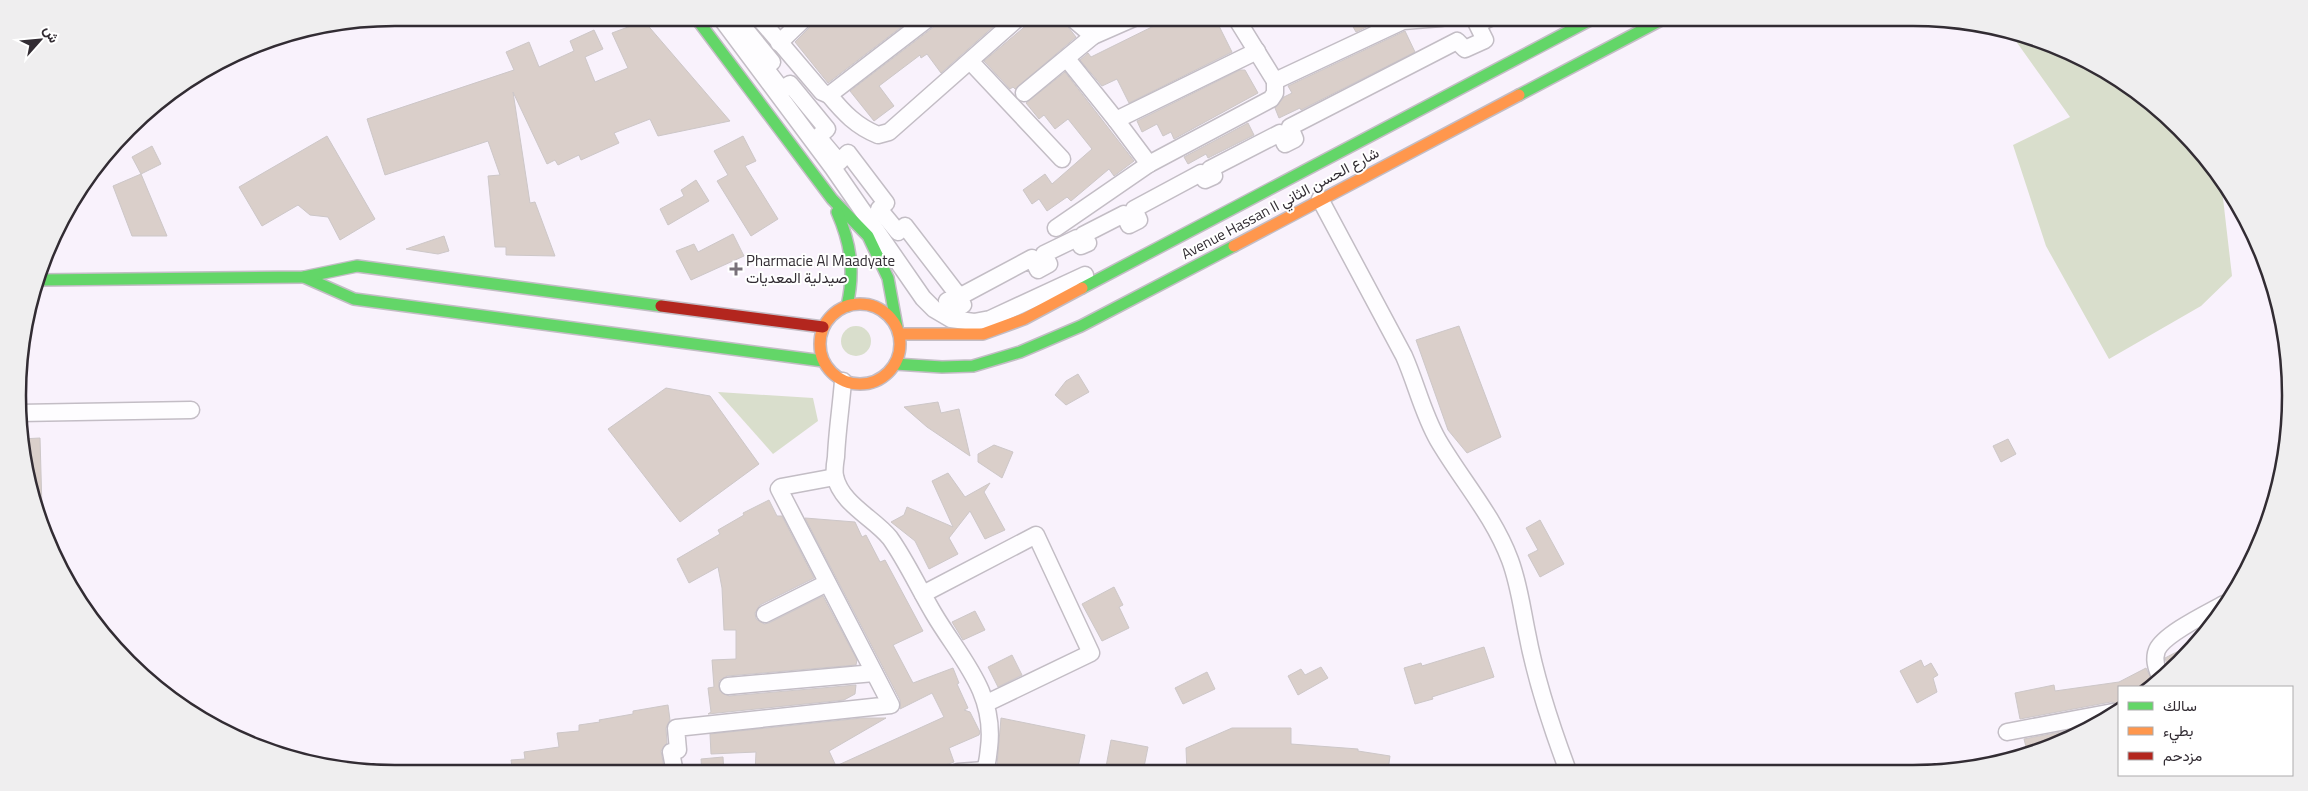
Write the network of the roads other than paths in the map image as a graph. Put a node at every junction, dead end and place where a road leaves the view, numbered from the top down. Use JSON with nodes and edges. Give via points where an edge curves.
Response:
{"nodes":[{"id":1,"x":702,"y":26,"type":"edge"},
{"id":2,"x":727,"y":26,"type":"edge"},
{"id":3,"x":742,"y":26,"type":"edge"},
{"id":4,"x":765,"y":26,"type":"edge"},
{"id":5,"x":797,"y":26,"type":"edge"},
{"id":6,"x":920,"y":26,"type":"edge"},
{"id":7,"x":1009,"y":26,"type":"edge"},
{"id":8,"x":1081,"y":26,"type":"edge"},
{"id":9,"x":1116,"y":26,"type":"edge"},
{"id":10,"x":1241,"y":26,"type":"edge"},
{"id":11,"x":1387,"y":26,"type":"edge"},
{"id":12,"x":1478,"y":26,"type":"edge"},
{"id":13,"x":1566,"y":26,"type":"edge"},
{"id":14,"x":1579,"y":26,"type":"edge"},
{"id":15,"x":1650,"y":26,"type":"edge"},
{"id":16,"x":1093,"y":36,"type":"junction"},
{"id":17,"x":779,"y":43,"type":"junction"},
{"id":18,"x":1257,"y":51,"type":"junction"},
{"id":19,"x":1067,"y":59,"type":"junction"},
{"id":20,"x":970,"y":61,"type":"junction"},
{"id":21,"x":1275,"y":81,"type":"junction"},
{"id":22,"x":1024,"y":94,"type":"dead end"},
{"id":23,"x":829,"y":95,"type":"junction"},
{"id":24,"x":1116,"y":120,"type":"junction"},
{"id":25,"x":1062,"y":159,"type":"dead end"},
{"id":26,"x":1149,"y":164,"type":"junction"},
{"id":27,"x":832,"y":199,"type":"junction"},
{"id":28,"x":1320,"y":199,"type":"junction"},
{"id":29,"x":1056,"y":228,"type":"dead end"},
{"id":30,"x":304,"y":277,"type":"junction"},
{"id":31,"x":45,"y":280,"type":"edge"},
{"id":32,"x":846,"y":306,"type":"junction"},
{"id":33,"x":823,"y":327,"type":"junction"},
{"id":34,"x":898,"y":330,"type":"junction"},
{"id":35,"x":823,"y":361,"type":"junction"},
{"id":36,"x":896,"y":364,"type":"junction"},
{"id":37,"x":843,"y":381,"type":"junction"},
{"id":38,"x":191,"y":410,"type":"dead end"},
{"id":39,"x":27,"y":413,"type":"edge"},
{"id":40,"x":835,"y":477,"type":"junction"},
{"id":41,"x":827,"y":583,"type":"junction"},
{"id":42,"x":923,"y":594,"type":"junction"},
{"id":43,"x":765,"y":614,"type":"dead end"},
{"id":44,"x":2209,"y":614,"type":"edge"},
{"id":45,"x":2158,"y":671,"type":"edge"},
{"id":46,"x":874,"y":673,"type":"junction"},
{"id":47,"x":728,"y":686,"type":"dead end"},
{"id":48,"x":987,"y":703,"type":"junction"},
{"id":49,"x":2097,"y":715,"type":"edge"},
{"id":50,"x":2007,"y":732,"type":"dead end"},
{"id":51,"x":673,"y":765,"type":"edge"},
{"id":52,"x":987,"y":765,"type":"edge"},
{"id":53,"x":1566,"y":765,"type":"edge"}],
"edges":[{"from":1,"to":27,"type":"main road"},
{"from":2,"to":13,"type":"street","via":[[833,168],[923,298],[943,316],[974,322],[990,319],[1086,274]]},
{"from":3,"to":12,"type":"street","via":[[772,62],[764,68],[782,90],[790,84],[827,129],[818,137],[839,162],[848,154],[886,203],[879,208],[898,232],[905,226],[958,295],[947,301],[952,310],[963,305],[959,297],[1032,258],[1038,270],[1049,264],[1044,254],[1077,238],[1081,246],[1088,243],[1084,235],[1124,214],[1129,225],[1139,220],[1134,209],[1201,173],[1205,180],[1214,176],[1210,169],[1280,133],[1286,144],[1295,139],[1290,127],[1457,41],[1465,49],[1485,40]]},
{"from":4,"to":17,"type":"street"},
{"from":5,"to":17,"type":"street"},
{"from":6,"to":23,"type":"street"},
{"from":7,"to":20,"type":"street"},
{"from":8,"to":16,"type":"street"},
{"from":9,"to":16,"type":"street"},
{"from":10,"to":18,"type":"street"},
{"from":11,"to":21,"type":"street"},
{"from":14,"to":34,"type":"main road","name":"Avenue Hassan II شارع الحسن الثاني","via":[[1024,319],[983,334]]},
{"from":15,"to":28,"type":"main road","name":"Avenue Hassan II شارع الحسن الثاني"},
{"from":16,"to":19,"type":"street"},
{"from":17,"to":23,"type":"street","via":[[822,92]]},
{"from":18,"to":21,"type":"street"},
{"from":18,"to":24,"type":"street"},
{"from":19,"to":22,"type":"street"},
{"from":19,"to":24,"type":"street"},
{"from":20,"to":23,"type":"street","via":[[889,132],[878,135],[848,118]]},
{"from":20,"to":25,"type":"street"},
{"from":21,"to":26,"type":"street","via":[[1272,99]]},
{"from":24,"to":26,"type":"street"},
{"from":26,"to":29,"type":"street"},
{"from":27,"to":32,"type":"main road","via":[[850,241],[852,277]]},
{"from":27,"to":34,"type":"main road","via":[[868,236],[888,278]]},
{"from":28,"to":36,"type":"main road","name":"Avenue Hassan II شارع الحسن الثاني","via":[[1081,326],[1031,349],[959,367]]},
{"from":28,"to":53,"type":"street","via":[[1404,356],[1428,421],[1489,514],[1501,539],[1517,583],[1548,719]]},
{"from":30,"to":31,"type":"main road"},
{"from":30,"to":33,"type":"main road","via":[[357,266]]},
{"from":30,"to":35,"type":"main road","via":[[354,298]]},
{"from":32,"to":33,"type":"main road","via":[[829,318]]},
{"from":32,"to":34,"type":"main road","via":[[870,305],[890,317]]},
{"from":33,"to":35,"type":"main road","via":[[820,344]]},
{"from":34,"to":36,"type":"main road","via":[[900,349]]},
{"from":35,"to":37,"type":"main road"},
{"from":36,"to":37,"type":"main road","via":[[882,379],[873,383],[858,385]]},
{"from":37,"to":40,"type":"street"},
{"from":38,"to":39,"type":"street"},
{"from":40,"to":41,"type":"street","via":[[780,487],[779,490]]},
{"from":40,"to":42,"type":"street","via":[[852,504],[889,538]]},
{"from":41,"to":43,"type":"street"},
{"from":41,"to":46,"type":"street"},
{"from":42,"to":48,"type":"street","via":[[960,650]]},
{"from":42,"to":48,"type":"street","via":[[1036,535],[1091,653]]},
{"from":44,"to":45,"type":"street","via":[[2163,641],[2155,663]]},
{"from":46,"to":47,"type":"street"},
{"from":46,"to":51,"type":"street","via":[[891,705],[676,728],[678,750],[671,752]]},
{"from":48,"to":52,"type":"street","via":[[991,724]]},
{"from":49,"to":50,"type":"street"}]}
